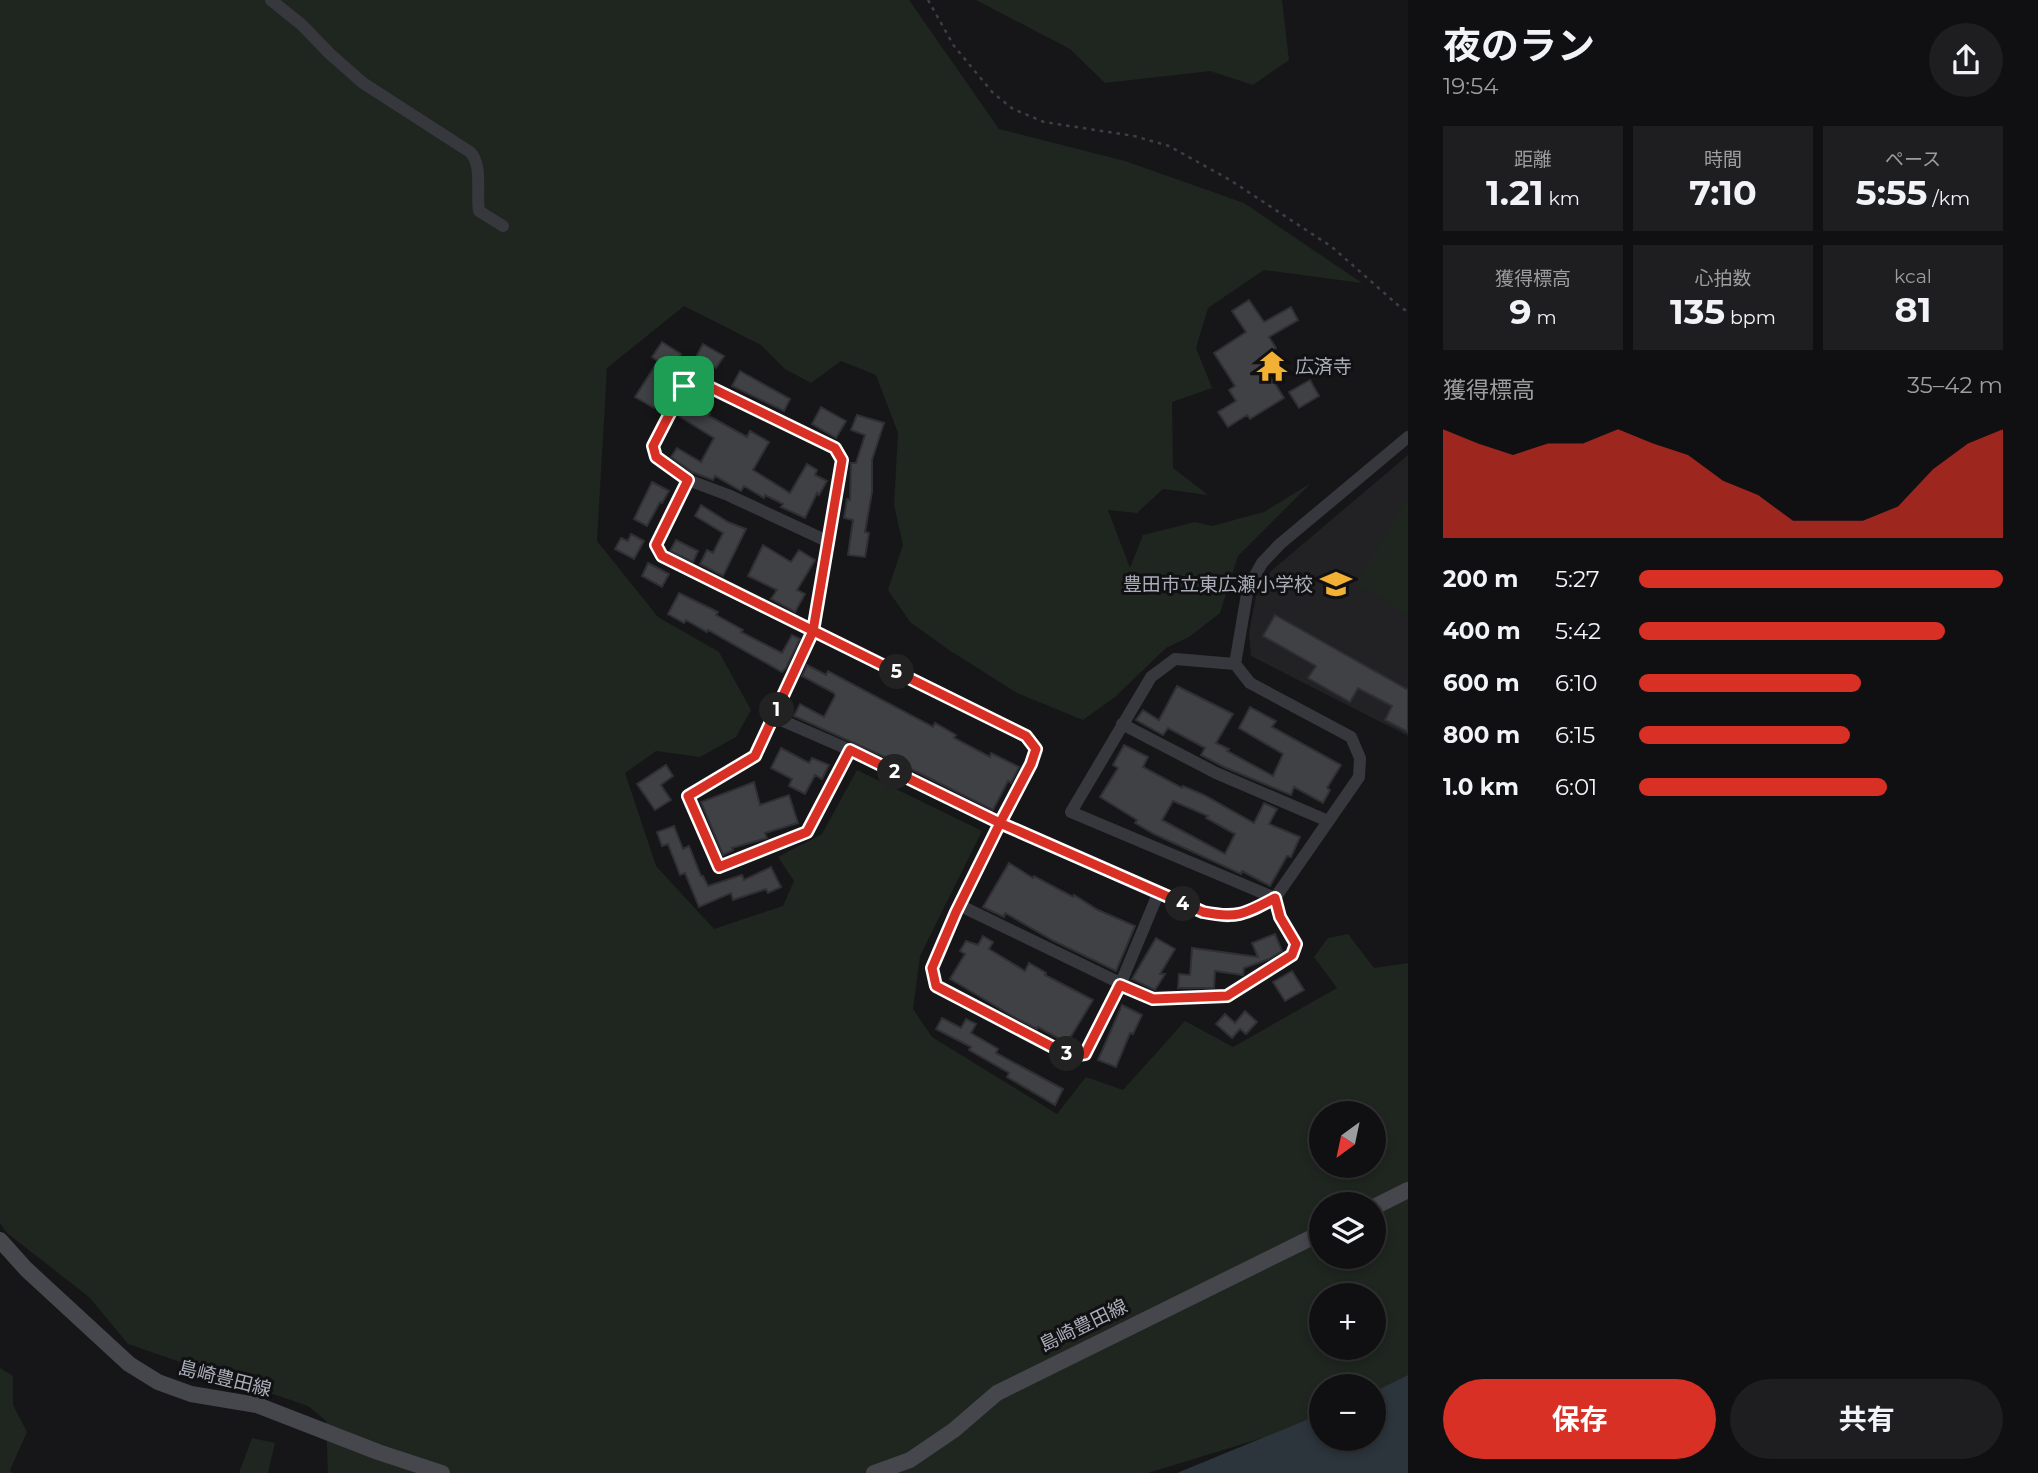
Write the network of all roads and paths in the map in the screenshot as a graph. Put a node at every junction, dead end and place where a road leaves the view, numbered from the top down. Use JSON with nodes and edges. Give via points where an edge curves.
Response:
{"nodes":[{"id":1,"x":271,"y":0,"type":"edge"},
{"id":2,"x":928,"y":0,"type":"edge"},
{"id":3,"x":503,"y":226,"type":"dead end"},
{"id":4,"x":1408,"y":312,"type":"edge"},
{"id":5,"x":1408,"y":437,"type":"edge"},
{"id":6,"x":688,"y":480,"type":"junction"},
{"id":7,"x":827,"y":541,"type":"junction"},
{"id":8,"x":813,"y":631,"type":"junction"},
{"id":9,"x":1235,"y":664,"type":"junction"},
{"id":10,"x":774,"y":717,"type":"junction"},
{"id":11,"x":1122,"y":724,"type":"junction"},
{"id":12,"x":850,"y":750,"type":"junction"},
{"id":13,"x":1328,"y":821,"type":"junction"},
{"id":14,"x":1000,"y":823,"type":"junction"},
{"id":15,"x":1158,"y":894,"type":"junction"},
{"id":16,"x":1275,"y":898,"type":"junction"},
{"id":17,"x":961,"y":906,"type":"junction"},
{"id":18,"x":1120,"y":985,"type":"junction"},
{"id":19,"x":1408,"y":1190,"type":"edge"},
{"id":20,"x":1386,"y":1201,"type":"edge"},
{"id":21,"x":1309,"y":1239,"type":"edge"},
{"id":22,"x":0,"y":1240,"type":"edge"},
{"id":23,"x":442,"y":1473,"type":"edge"},
{"id":24,"x":874,"y":1473,"type":"edge"}],
"edges":[{"from":1,"to":3,"type":"street","via":[[363,83],[470,152],[477,166],[480,211]]},
{"from":2,"to":4,"type":"path","via":[[954,46],[993,93],[1013,109],[1044,122],[1169,146],[1332,247]]},
{"from":5,"to":9,"type":"street","via":[[1262,563],[1248,588]]},
{"from":6,"to":7,"type":"street"},
{"from":6,"to":7,"type":"street","via":[[656,457],[653,446],[684,386],[695,380],[835,448],[842,460]]},
{"from":6,"to":8,"type":"street","via":[[656,545],[662,556]]},
{"from":7,"to":8,"type":"street"},
{"from":8,"to":10,"type":"street"},
{"from":8,"to":14,"type":"street","via":[[1026,736],[1036,749]]},
{"from":9,"to":11,"type":"street","via":[[1175,659],[1151,677]]},
{"from":9,"to":13,"type":"street","via":[[1250,683],[1351,737],[1360,758],[1359,777]]},
{"from":10,"to":12,"type":"street"},
{"from":10,"to":12,"type":"street","via":[[755,756],[688,796],[719,867],[807,832]]},
{"from":11,"to":13,"type":"street","via":[[1216,773]]},
{"from":11,"to":16,"type":"street","via":[[1071,812]]},
{"from":12,"to":14,"type":"street"},
{"from":13,"to":16,"type":"street"},
{"from":14,"to":15,"type":"street"},
{"from":14,"to":17,"type":"street"},
{"from":15,"to":16,"type":"street","via":[[1227,917]]},
{"from":15,"to":18,"type":"street"},
{"from":16,"to":18,"type":"street","via":[[1296,944],[1292,955],[1227,996],[1153,999]]},
{"from":17,"to":18,"type":"street"},
{"from":17,"to":18,"type":"street","via":[[932,968],[936,986],[1070,1056],[1085,1054]]},
{"from":19,"to":20,"type":"main road"},
{"from":21,"to":24,"type":"main road","name":"島崎豊田線","via":[[1007,1387],[910,1460]]},
{"from":22,"to":23,"type":"main road","name":"島崎豊田線","via":[[129,1364],[158,1382],[191,1394],[257,1405]]}]}
